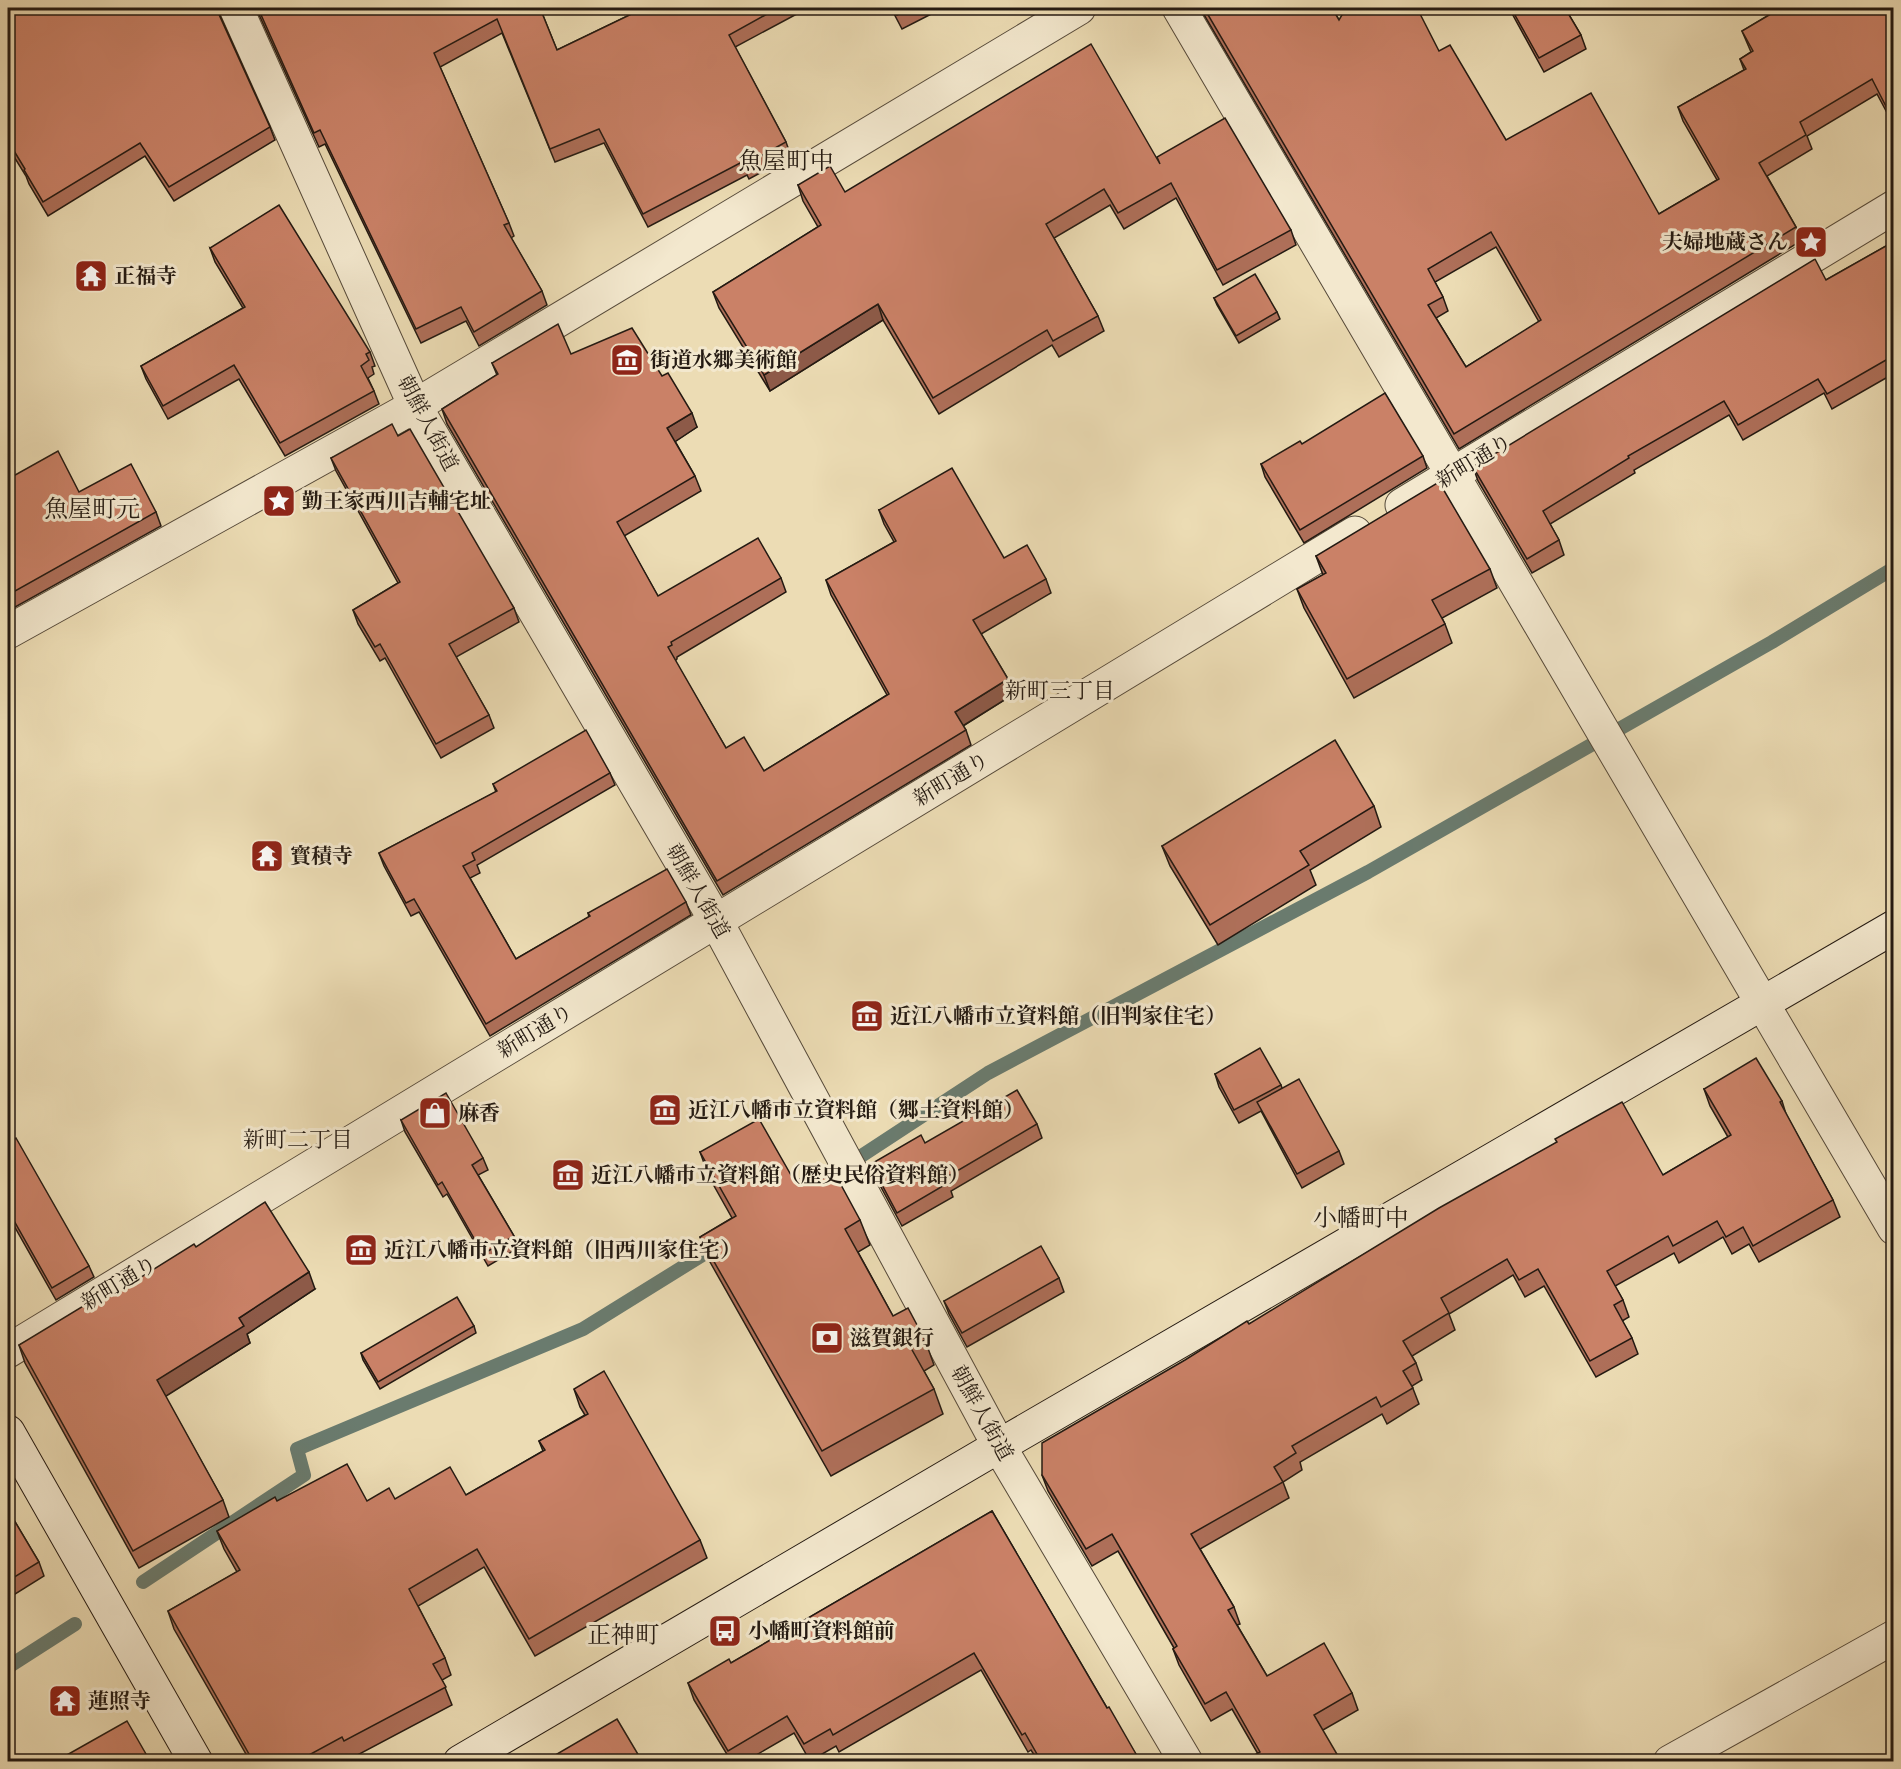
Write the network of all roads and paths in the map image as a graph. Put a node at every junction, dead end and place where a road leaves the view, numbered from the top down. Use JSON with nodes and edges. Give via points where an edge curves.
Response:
{"nodes":[{"id":1,"x":236,"y":8,"type":"edge"},
{"id":2,"x":1078,"y":8,"type":"edge"},
{"id":3,"x":1179,"y":8,"type":"edge"},
{"id":4,"x":1893,"y":207,"type":"edge"},
{"id":5,"x":415,"y":406,"type":"junction"},
{"id":6,"x":1453,"y":474,"type":"junction"},
{"id":7,"x":8,"y":632,"type":"edge"},
{"id":8,"x":716,"y":921,"type":"junction"},
{"id":9,"x":1893,"y":927,"type":"edge"},
{"id":10,"x":1762,"y":1003,"type":"junction"},
{"id":11,"x":1893,"y":1228,"type":"edge"},
{"id":12,"x":8,"y":1351,"type":"edge"},
{"id":13,"x":8,"y":1432,"type":"edge"},
{"id":14,"x":999,"y":1446,"type":"junction"},
{"id":15,"x":1893,"y":1636,"type":"edge"},
{"id":16,"x":196,"y":1761,"type":"edge"},
{"id":17,"x":460,"y":1761,"type":"edge"},
{"id":18,"x":1186,"y":1761,"type":"edge"},
{"id":19,"x":1670,"y":1761,"type":"edge"}],
"edges":[{"from":1,"to":5,"type":"street","name":"朝鮮人街道"},
{"from":2,"to":5,"type":"street"},
{"from":3,"to":6,"type":"street"},
{"from":4,"to":6,"type":"street","name":"新町通り"},
{"from":5,"to":7,"type":"street"},
{"from":5,"to":8,"type":"street","name":"朝鮮人街道"},
{"from":6,"to":8,"type":"street","name":"新町通り"},
{"from":6,"to":10,"type":"street"},
{"from":8,"to":12,"type":"street","name":"新町通り"},
{"from":8,"to":14,"type":"street","name":"朝鮮人街道"},
{"from":9,"to":10,"type":"street"},
{"from":10,"to":11,"type":"street"},
{"from":10,"to":14,"type":"street"},
{"from":13,"to":16,"type":"street"},
{"from":14,"to":17,"type":"street"},
{"from":14,"to":18,"type":"street","name":"朝鮮人街道"},
{"from":15,"to":19,"type":"street"}]}
